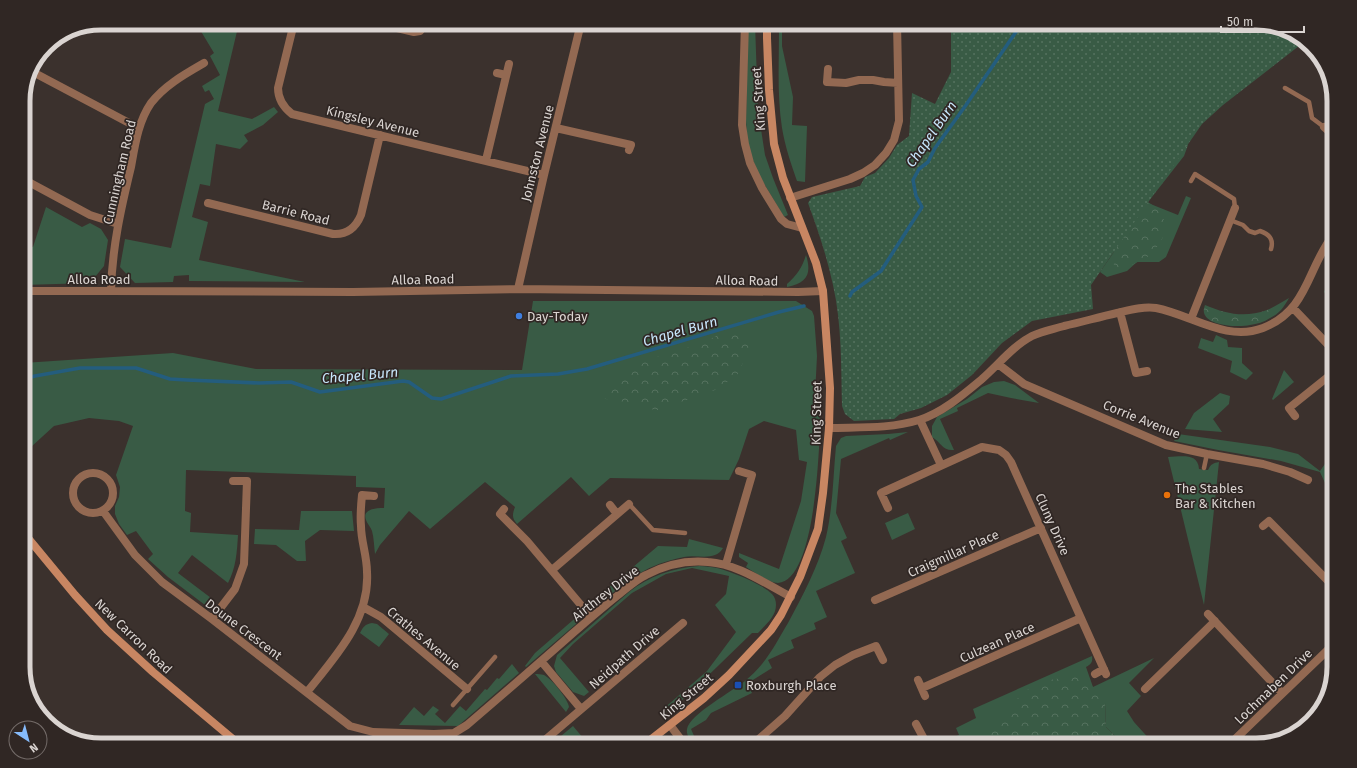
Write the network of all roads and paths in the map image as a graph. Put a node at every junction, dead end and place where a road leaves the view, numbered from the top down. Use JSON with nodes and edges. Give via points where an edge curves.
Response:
{"nodes":[{"id":1,"x":292,"y":30,"type":"edge"},
{"id":2,"x":406,"y":30,"type":"edge"},
{"id":3,"x":421,"y":30,"type":"edge"},
{"id":4,"x":579,"y":30,"type":"edge"},
{"id":5,"x":745,"y":30,"type":"edge"},
{"id":6,"x":768,"y":30,"type":"edge"},
{"id":7,"x":897,"y":30,"type":"edge"},
{"id":8,"x":204,"y":63,"type":"dead end"},
{"id":9,"x":508,"y":64,"type":"dead end"},
{"id":10,"x":828,"y":68,"type":"dead end"},
{"id":11,"x":35,"y":73,"type":"edge"},
{"id":12,"x":497,"y":73,"type":"dead end"},
{"id":13,"x":506,"y":75,"type":"junction"},
{"id":14,"x":898,"y":83,"type":"junction"},
{"id":15,"x":1285,"y":88,"type":"dead end"},
{"id":16,"x":140,"y":126,"type":"junction"},
{"id":17,"x":1324,"y":127,"type":"joint"},
{"id":18,"x":556,"y":128,"type":"junction"},
{"id":19,"x":1327,"y":130,"type":"edge"},
{"id":20,"x":380,"y":135,"type":"junction"},
{"id":21,"x":630,"y":150,"type":"dead end"},
{"id":22,"x":486,"y":160,"type":"junction"},
{"id":23,"x":544,"y":174,"type":"junction"},
{"id":24,"x":1191,"y":181,"type":"dead end"},
{"id":25,"x":30,"y":183,"type":"edge"},
{"id":26,"x":790,"y":198,"type":"junction"},
{"id":27,"x":208,"y":203,"type":"dead end"},
{"id":28,"x":1235,"y":208,"type":"joint"},
{"id":29,"x":1230,"y":220,"type":"junction"},
{"id":30,"x":118,"y":224,"type":"junction"},
{"id":31,"x":802,"y":228,"type":"junction"},
{"id":32,"x":1327,"y":243,"type":"edge"},
{"id":33,"x":1271,"y":249,"type":"dead end"},
{"id":34,"x":518,"y":289,"type":"junction"},
{"id":35,"x":111,"y":290,"type":"junction"},
{"id":36,"x":30,"y":291,"type":"edge"},
{"id":37,"x":822,"y":291,"type":"junction"},
{"id":38,"x":1293,"y":308,"type":"junction"},
{"id":39,"x":1120,"y":312,"type":"junction"},
{"id":40,"x":1191,"y":319,"type":"junction"},
{"id":41,"x":1327,"y":344,"type":"edge"},
{"id":42,"x":998,"y":364,"type":"junction"},
{"id":43,"x":1147,"y":371,"type":"dead end"},
{"id":44,"x":1327,"y":378,"type":"edge"},
{"id":45,"x":1295,"y":416,"type":"dead end"},
{"id":46,"x":920,"y":420,"type":"junction"},
{"id":47,"x":829,"y":428,"type":"junction"},
{"id":48,"x":1206,"y":454,"type":"junction"},
{"id":49,"x":941,"y":465,"type":"junction"},
{"id":50,"x":1204,"y":468,"type":"dead end"},
{"id":51,"x":739,"y":471,"type":"dead end"},
{"id":52,"x":1308,"y":480,"type":"dead end"},
{"id":53,"x":233,"y":481,"type":"dead end"},
{"id":54,"x":374,"y":496,"type":"dead end"},
{"id":55,"x":629,"y":504,"type":"joint"},
{"id":56,"x":610,"y":505,"type":"dead end"},
{"id":57,"x":888,"y":508,"type":"dead end"},
{"id":58,"x":504,"y":509,"type":"dead end"},
{"id":59,"x":103,"y":510,"type":"junction"},
{"id":60,"x":617,"y":514,"type":"junction"},
{"id":61,"x":1263,"y":526,"type":"dead end"},
{"id":62,"x":1041,"y":528,"type":"junction"},
{"id":63,"x":684,"y":533,"type":"dead end"},
{"id":64,"x":30,"y":540,"type":"edge"},
{"id":65,"x":726,"y":564,"type":"junction"},
{"id":66,"x":552,"y":570,"type":"junction"},
{"id":67,"x":1327,"y":580,"type":"edge"},
{"id":68,"x":791,"y":597,"type":"junction"},
{"id":69,"x":875,"y":600,"type":"dead end"},
{"id":70,"x":363,"y":608,"type":"junction"},
{"id":71,"x":1208,"y":614,"type":"dead end"},
{"id":72,"x":591,"y":617,"type":"junction"},
{"id":73,"x":1081,"y":618,"type":"junction"},
{"id":74,"x":212,"y":619,"type":"junction"},
{"id":75,"x":1215,"y":622,"type":"junction"},
{"id":76,"x":683,"y":623,"type":"dead end"},
{"id":77,"x":1327,"y":651,"type":"edge"},
{"id":78,"x":495,"y":657,"type":"dead end"},
{"id":79,"x":883,"y":660,"type":"dead end"},
{"id":80,"x":541,"y":661,"type":"junction"},
{"id":81,"x":1094,"y":674,"type":"dead end"},
{"id":82,"x":918,"y":680,"type":"dead end"},
{"id":83,"x":922,"y":688,"type":"junction"},
{"id":84,"x":467,"y":689,"type":"junction"},
{"id":85,"x":1145,"y":689,"type":"dead end"},
{"id":86,"x":307,"y":692,"type":"junction"},
{"id":87,"x":1282,"y":693,"type":"junction"},
{"id":88,"x":925,"y":696,"type":"dead end"},
{"id":89,"x":453,"y":705,"type":"dead end"},
{"id":90,"x":581,"y":709,"type":"junction"},
{"id":91,"x":916,"y":724,"type":"dead end"},
{"id":92,"x":670,"y":725,"type":"junction"},
{"id":93,"x":460,"y":730,"type":"joint"},
{"id":94,"x":393,"y":733,"type":"junction"},
{"id":95,"x":434,"y":734,"type":"junction"},
{"id":96,"x":232,"y":738,"type":"edge"},
{"id":97,"x":394,"y":738,"type":"edge"},
{"id":98,"x":434,"y":738,"type":"edge"},
{"id":99,"x":547,"y":738,"type":"edge"},
{"id":100,"x":653,"y":738,"type":"edge"},
{"id":101,"x":680,"y":738,"type":"edge"},
{"id":102,"x":763,"y":738,"type":"edge"},
{"id":103,"x":922,"y":738,"type":"edge"},
{"id":104,"x":1236,"y":738,"type":"edge"}],
"edges":[{"from":1,"to":20,"type":"street","name":"Kingsley Avenue","via":[[278,88],[282,104],[292,114]]},
{"from":2,"to":3,"type":"street"},
{"from":4,"to":18,"type":"street","name":"Johnston Avenue"},
{"from":5,"to":31,"type":"street","via":[[742,125],[750,163],[781,218],[787,224]]},
{"from":6,"to":26,"type":"main road","name":"King Street","via":[[771,125],[778,162]]},
{"from":7,"to":14,"type":"street"},
{"from":8,"to":16,"type":"street","name":"Cunningham Road","via":[[163,90],[151,104]]},
{"from":9,"to":13,"type":"street"},
{"from":10,"to":14,"type":"street","via":[[827,82],[873,80]]},
{"from":11,"to":16,"type":"street","via":[[131,124]]},
{"from":12,"to":13,"type":"street"},
{"from":13,"to":22,"type":"street"},
{"from":14,"to":26,"type":"street","via":[[899,121],[894,140],[875,165],[856,176]]},
{"from":15,"to":17,"type":"lane","via":[[1309,102],[1312,118]]},
{"from":16,"to":30,"type":"street","name":"Cunningham Road"},
{"from":17,"to":19,"type":"street"},
{"from":18,"to":21,"type":"street","via":[[631,145]]},
{"from":18,"to":23,"type":"street","name":"Johnston Avenue"},
{"from":20,"to":22,"type":"street","name":"Kingsley Avenue"},
{"from":20,"to":27,"type":"street","name":"Barrie Road","via":[[361,215],[353,228],[347,232],[333,234]]},
{"from":22,"to":23,"type":"street","name":"Kingsley Avenue"},
{"from":23,"to":34,"type":"street","name":"Johnston Avenue"},
{"from":24,"to":28,"type":"lane","via":[[1195,174],[1228,194],[1234,199]]},
{"from":25,"to":30,"type":"street","via":[[90,215]]},
{"from":26,"to":31,"type":"main road","name":"King Street"},
{"from":28,"to":29,"type":"street"},
{"from":29,"to":33,"type":"lane","via":[[1243,225],[1249,231],[1266,233],[1273,243]]},
{"from":29,"to":40,"type":"street"},
{"from":30,"to":35,"type":"street","name":"Cunningham Road"},
{"from":31,"to":37,"type":"main road","name":"King Street","via":[[816,263]]},
{"from":32,"to":38,"type":"street"},
{"from":34,"to":35,"type":"street","name":"Alloa Road","via":[[354,292]]},
{"from":34,"to":37,"type":"street","name":"Alloa Road"},
{"from":35,"to":36,"type":"street","name":"Alloa Road"},
{"from":37,"to":47,"type":"main road","name":"King Street","via":[[830,388]]},
{"from":38,"to":40,"type":"street","via":[[1264,328],[1252,331],[1222,330]]},
{"from":38,"to":41,"type":"street"},
{"from":39,"to":40,"type":"street","via":[[1155,308]]},
{"from":39,"to":42,"type":"street","via":[[1034,335],[1019,344]]},
{"from":39,"to":43,"type":"street","via":[[1136,374]]},
{"from":42,"to":46,"type":"street","via":[[960,397]]},
{"from":42,"to":48,"type":"street","name":"Corrie Avenue","via":[[1024,384],[1041,392],[1166,444]]},
{"from":44,"to":45,"type":"street","via":[[1290,408]]},
{"from":46,"to":47,"type":"street","via":[[882,427]]},
{"from":46,"to":49,"type":"street"},
{"from":47,"to":68,"type":"main road","name":"King Street","via":[[818,528]]},
{"from":48,"to":50,"type":"lane"},
{"from":48,"to":52,"type":"street","name":"Corrie Avenue","via":[[1263,464]]},
{"from":49,"to":57,"type":"street","name":"Cluny Drive","via":[[881,493]]},
{"from":49,"to":62,"type":"street","name":"Cluny Drive","via":[[982,448],[999,450],[1011,462]]},
{"from":51,"to":65,"type":"street","via":[[752,475]]},
{"from":53,"to":74,"type":"street","via":[[247,480],[244,564],[235,589]]},
{"from":54,"to":70,"type":"street","via":[[362,495],[361,526],[367,572]]},
{"from":55,"to":60,"type":"street"},
{"from":55,"to":63,"type":"lane","via":[[653,530]]},
{"from":56,"to":60,"type":"street"},
{"from":58,"to":66,"type":"street","via":[[500,514]]},
{"from":59,"to":59,"type":"street","via":[[96,513],[88,512],[80,509],[75,502],[74,486],[86,475],[101,475],[112,486],[112,500]]},
{"from":59,"to":74,"type":"street","name":"Doune Crescent","via":[[135,555],[162,582]]},
{"from":60,"to":66,"type":"street"},
{"from":61,"to":67,"type":"street","via":[[1269,521]]},
{"from":62,"to":69,"type":"street","name":"Craigmillar Place"},
{"from":62,"to":73,"type":"street","name":"Cluny Drive"},
{"from":64,"to":96,"type":"main road","name":"New Carron Road","via":[[107,630]]},
{"from":65,"to":68,"type":"street","name":"Airthrey Drive"},
{"from":65,"to":72,"type":"street","name":"Airthrey Drive","via":[[692,561],[660,568],[631,584]]},
{"from":66,"to":72,"type":"street"},
{"from":68,"to":92,"type":"main road","name":"King Street","via":[[771,630],[729,676]]},
{"from":70,"to":84,"type":"street","name":"Crathes Avenue","via":[[381,617]]},
{"from":70,"to":86,"type":"street","via":[[345,644]]},
{"from":71,"to":75,"type":"street"},
{"from":72,"to":80,"type":"street","name":"Airthrey Drive"},
{"from":73,"to":81,"type":"street","name":"Cluny Drive","via":[[1105,672]]},
{"from":73,"to":83,"type":"street","name":"Culzean Place"},
{"from":74,"to":86,"type":"street","name":"Doune Crescent"},
{"from":75,"to":85,"type":"street"},
{"from":75,"to":87,"type":"street"},
{"from":76,"to":90,"type":"street","name":"Neidpath Drive"},
{"from":77,"to":87,"type":"street","name":"Lochmaben Drive"},
{"from":78,"to":84,"type":"lane"},
{"from":79,"to":102,"type":"street","via":[[876,646],[835,665],[820,677]]},
{"from":80,"to":90,"type":"street"},
{"from":80,"to":93,"type":"street","name":"Airthrey Drive"},
{"from":82,"to":83,"type":"street"},
{"from":83,"to":88,"type":"street"},
{"from":84,"to":89,"type":"lane"},
{"from":86,"to":94,"type":"street","name":"Doune Crescent","via":[[350,726],[372,732]]},
{"from":87,"to":104,"type":"street","name":"Lochmaben Drive"},
{"from":90,"to":99,"type":"street","name":"Neidpath Drive"},
{"from":91,"to":103,"type":"street"},
{"from":92,"to":100,"type":"main road","name":"King Street"},
{"from":92,"to":101,"type":"street"},
{"from":93,"to":95,"type":"street","name":"Doune Crescent"},
{"from":94,"to":95,"type":"street","name":"Doune Crescent"},
{"from":94,"to":97,"type":"street"},
{"from":95,"to":98,"type":"street"}]}
